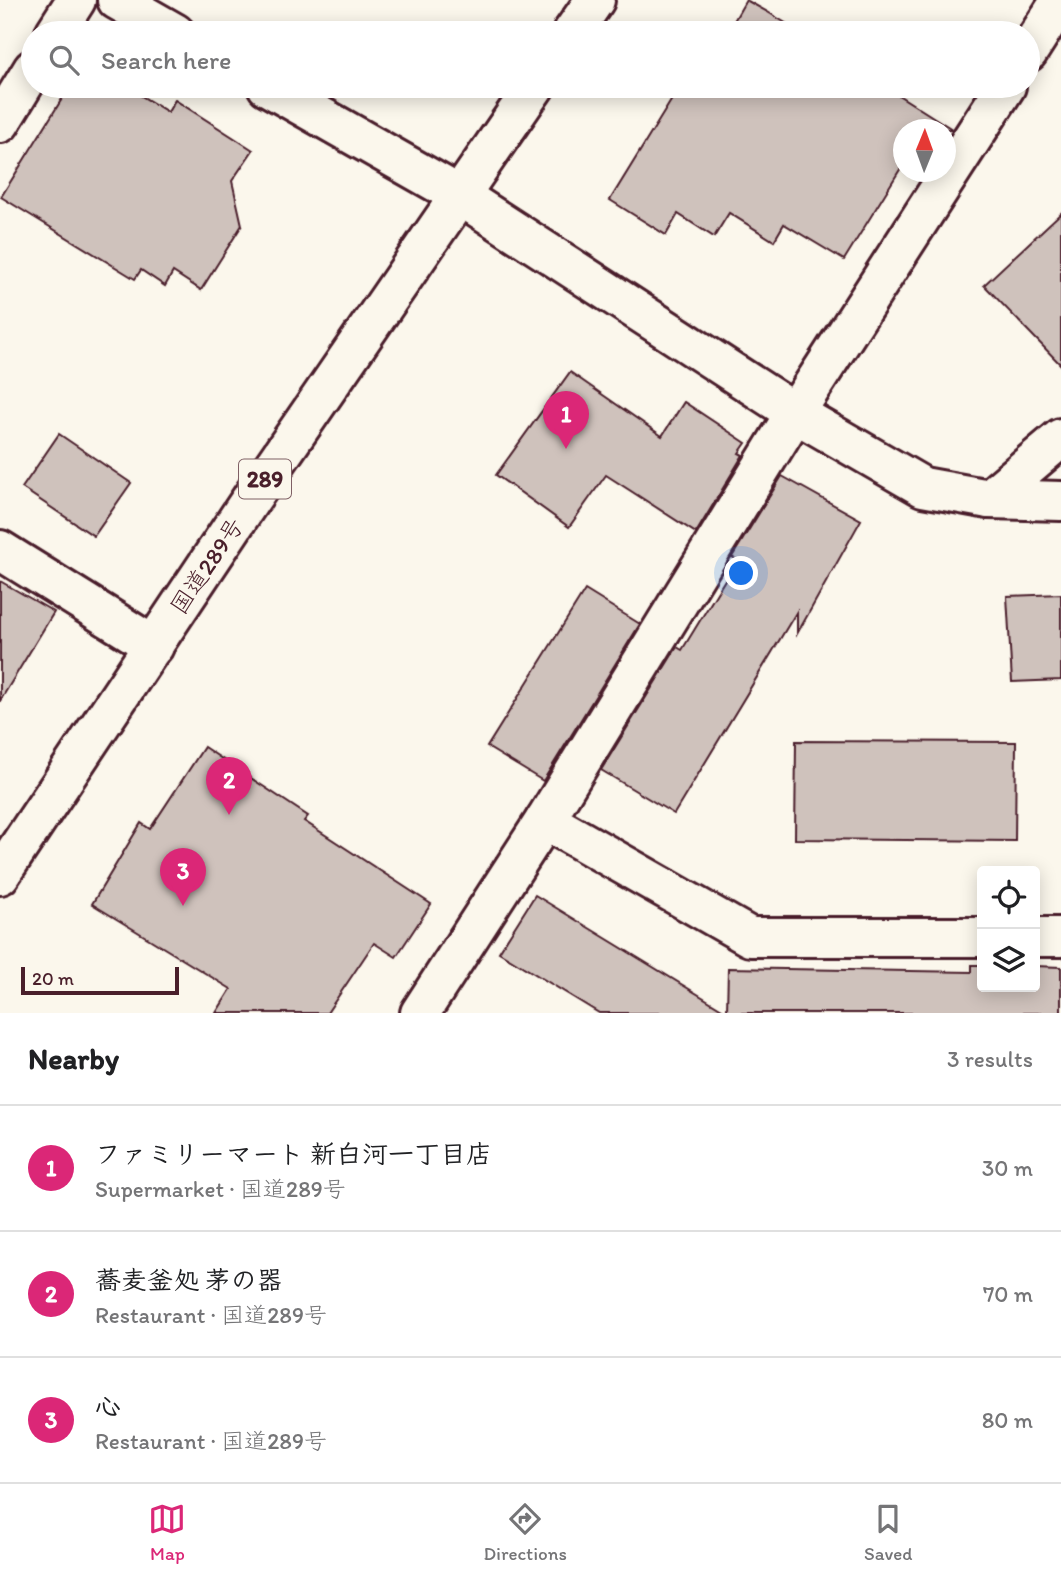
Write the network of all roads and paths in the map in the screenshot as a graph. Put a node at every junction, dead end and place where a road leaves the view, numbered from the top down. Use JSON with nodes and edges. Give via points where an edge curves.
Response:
{"nodes":[{"id":1,"x":76,"y":0,"type":"edge"},
{"id":2,"x":117,"y":0,"type":"edge"},
{"id":3,"x":595,"y":0,"type":"edge"},
{"id":4,"x":1061,"y":0,"type":"edge"},
{"id":5,"x":63,"y":21,"type":"edge"},
{"id":6,"x":154,"y":21,"type":"edge"},
{"id":7,"x":580,"y":21,"type":"edge"},
{"id":8,"x":1040,"y":33,"type":"edge"},
{"id":9,"x":21,"y":89,"type":"edge"},
{"id":10,"x":288,"y":98,"type":"edge"},
{"id":11,"x":527,"y":98,"type":"edge"},
{"id":12,"x":998,"y":98,"type":"edge"},
{"id":13,"x":0,"y":123,"type":"edge"},
{"id":14,"x":459,"y":195,"type":"junction"},
{"id":15,"x":795,"y":413,"type":"junction"},
{"id":16,"x":1061,"y":438,"type":"edge"},
{"id":17,"x":989,"y":499,"type":"junction"},
{"id":18,"x":1061,"y":501,"type":"edge"},
{"id":19,"x":0,"y":550,"type":"edge"},
{"id":20,"x":154,"y":646,"type":"junction"},
{"id":21,"x":545,"y":820,"type":"junction"},
{"id":22,"x":0,"y":875,"type":"edge"},
{"id":23,"x":977,"y":937,"type":"edge"},
{"id":24,"x":1040,"y":937,"type":"edge"},
{"id":25,"x":1061,"y":937,"type":"edge"},
{"id":26,"x":420,"y":1013,"type":"edge"}],
"edges":[{"from":1,"to":5,"type":"main road"},
{"from":2,"to":6,"type":"main road"},
{"from":3,"to":7,"type":"main road"},
{"from":4,"to":8,"type":"main road"},
{"from":9,"to":13,"type":"main road"},
{"from":10,"to":14,"type":"main road"},
{"from":11,"to":14,"type":"main road","name":"国道289号","number":"289"},
{"from":12,"to":15,"type":"main road"},
{"from":14,"to":15,"type":"main road"},
{"from":14,"to":20,"type":"main road","name":"国道289号","number":"289"},
{"from":15,"to":17,"type":"main road","via":[[923,487]]},
{"from":15,"to":21,"type":"main road"},
{"from":16,"to":17,"type":"main road"},
{"from":17,"to":18,"type":"main road"},
{"from":19,"to":20,"type":"main road"},
{"from":20,"to":22,"type":"main road","name":"国道289号","number":"289"},
{"from":21,"to":23,"type":"main road","via":[[750,937]]},
{"from":21,"to":26,"type":"main road"},
{"from":24,"to":25,"type":"main road"}]}
